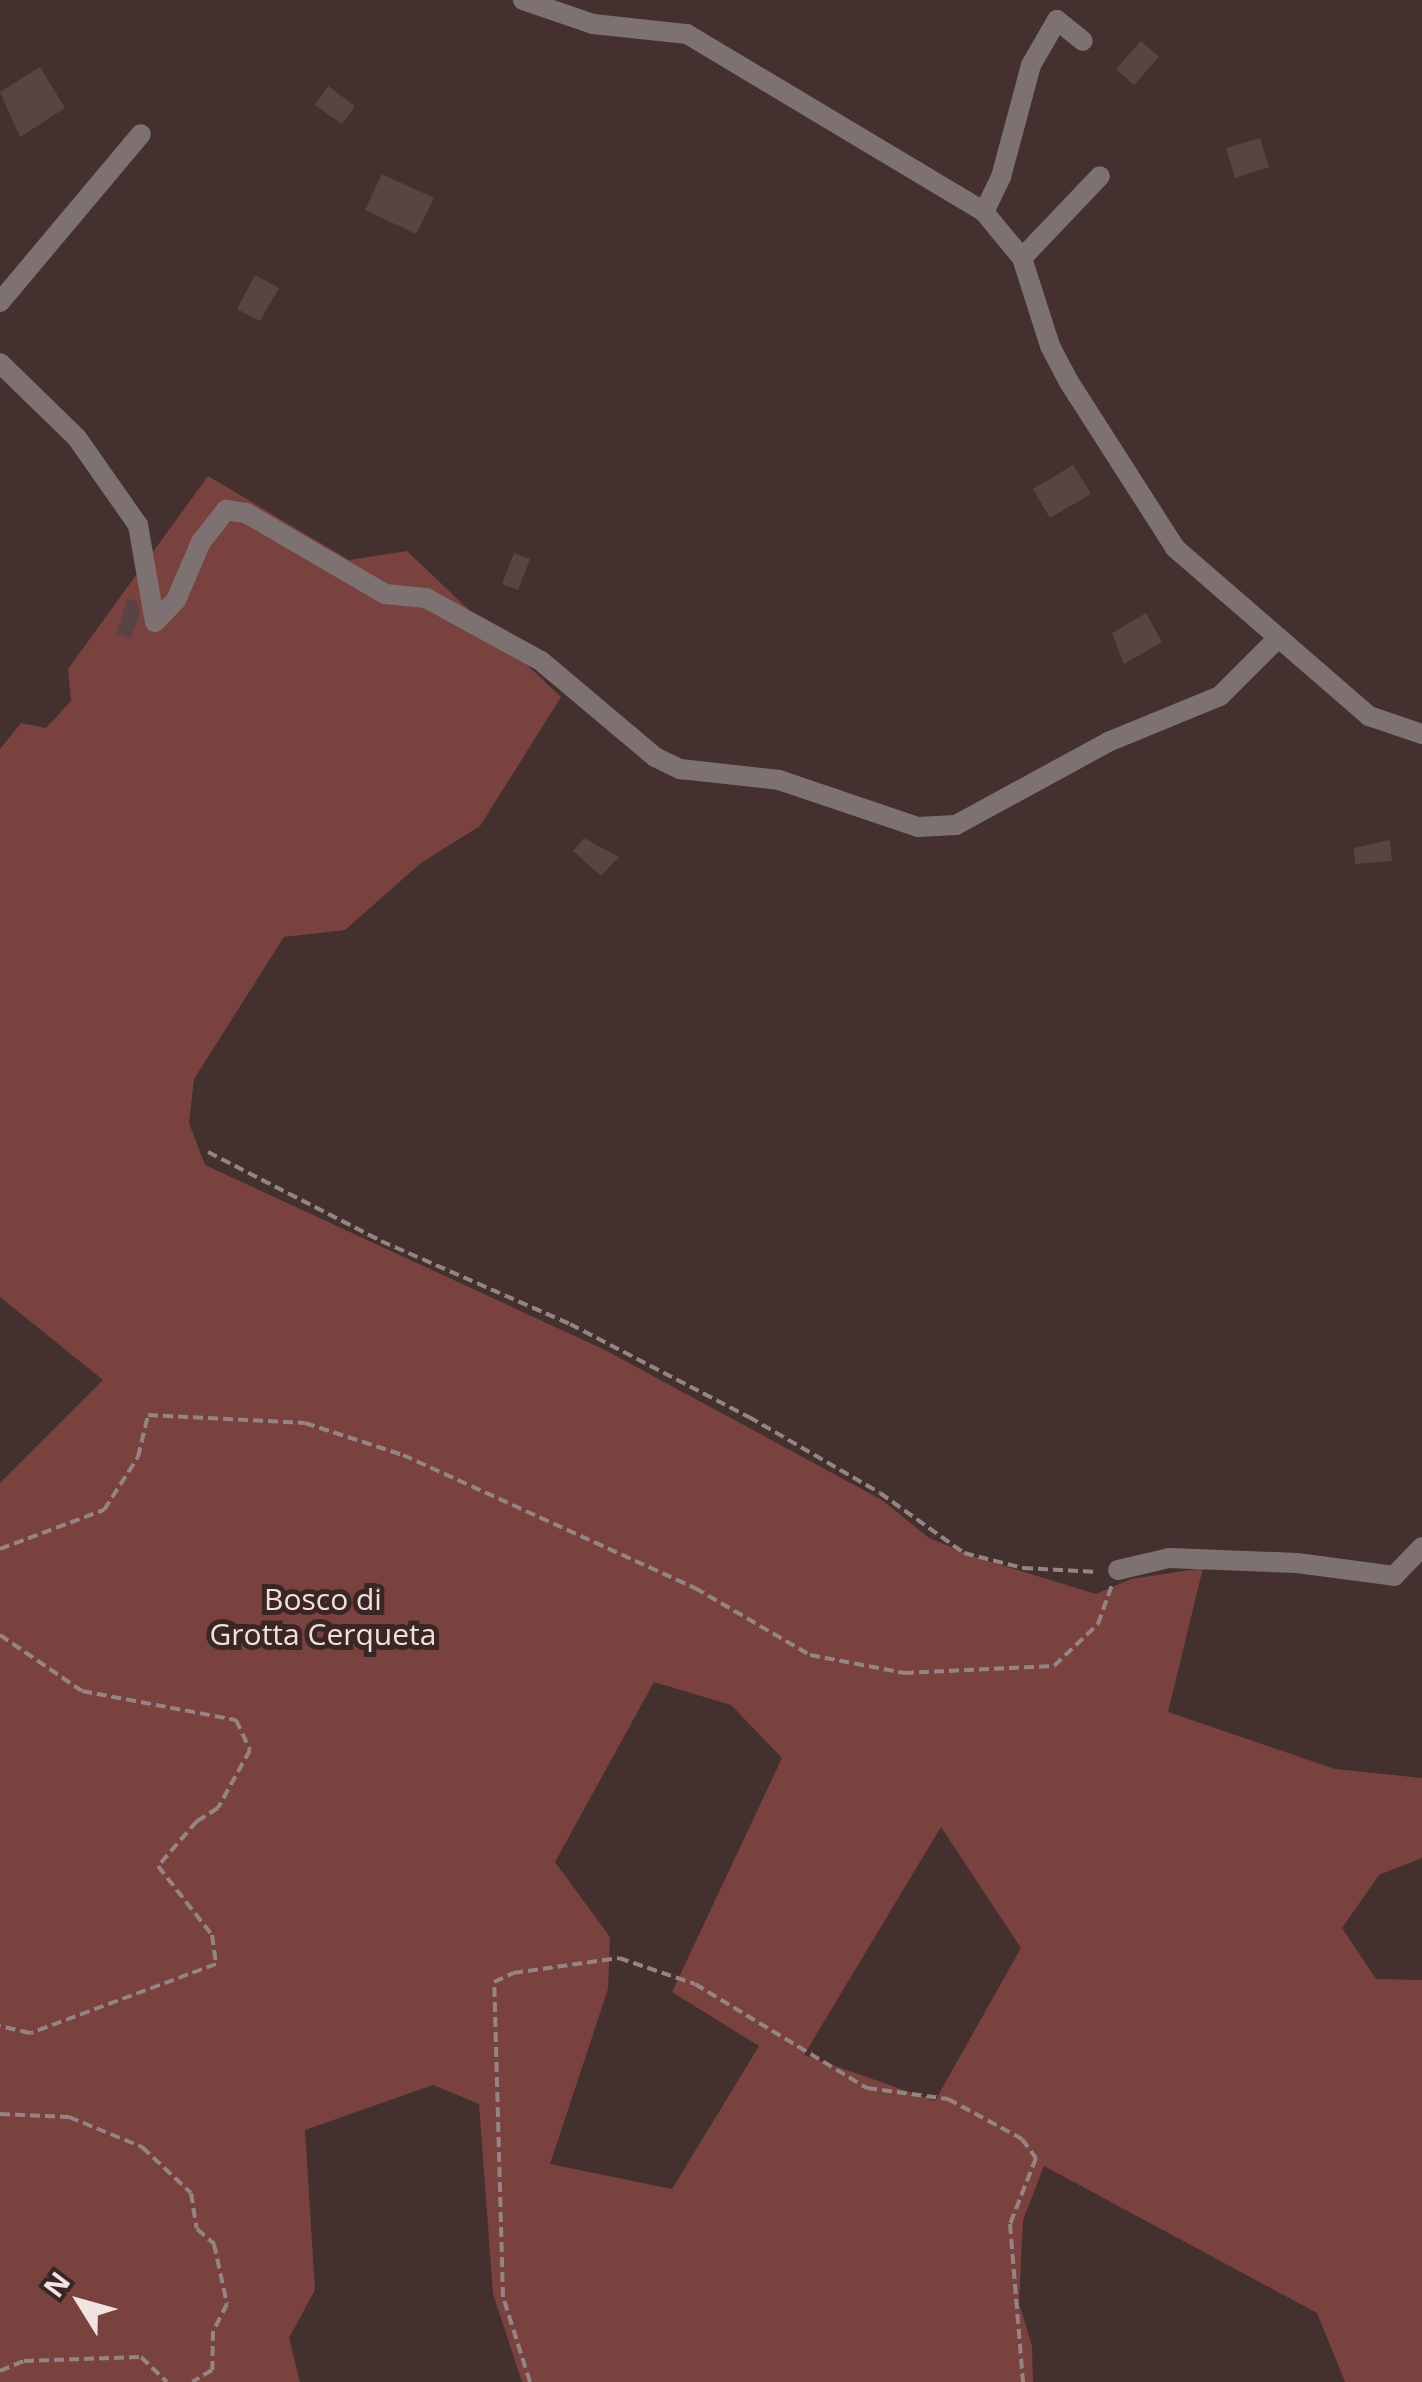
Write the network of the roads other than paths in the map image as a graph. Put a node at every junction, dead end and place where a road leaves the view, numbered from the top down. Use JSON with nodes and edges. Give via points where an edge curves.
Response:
{"nodes":[{"id":1,"x":523,"y":0,"type":"edge"},
{"id":2,"x":1083,"y":41,"type":"dead end"},
{"id":3,"x":141,"y":134,"type":"dead end"},
{"id":4,"x":1100,"y":176,"type":"dead end"},
{"id":5,"x":984,"y":212,"type":"junction"},
{"id":6,"x":1022,"y":258,"type":"junction"},
{"id":7,"x":0,"y":302,"type":"edge"},
{"id":8,"x":0,"y":363,"type":"edge"},
{"id":9,"x":1277,"y":639,"type":"junction"},
{"id":10,"x":1422,"y":734,"type":"edge"},
{"id":11,"x":1422,"y":1547,"type":"edge"},
{"id":12,"x":1118,"y":1570,"type":"road end"}],
"edges":[{"from":1,"to":5,"type":"street","via":[[593,24],[687,34]]},
{"from":2,"to":5,"type":"street","via":[[1057,20],[1031,65],[1001,176]]},
{"from":3,"to":7,"type":"street"},
{"from":4,"to":6,"type":"street"},
{"from":5,"to":6,"type":"street"},
{"from":6,"to":9,"type":"street","via":[[1050,346],[1147,512],[1189,561]]},
{"from":8,"to":9,"type":"street","via":[[78,438],[138,525],[155,622],[176,600],[201,542],[226,510],[246,513],[384,594],[426,598],[541,661],[655,757],[680,768],[778,780],[918,827],[956,825],[1108,742],[1220,696]]},
{"from":9,"to":10,"type":"street","via":[[1369,716]]},
{"from":11,"to":12,"type":"street","via":[[1394,1576],[1298,1563],[1170,1558]]}]}
